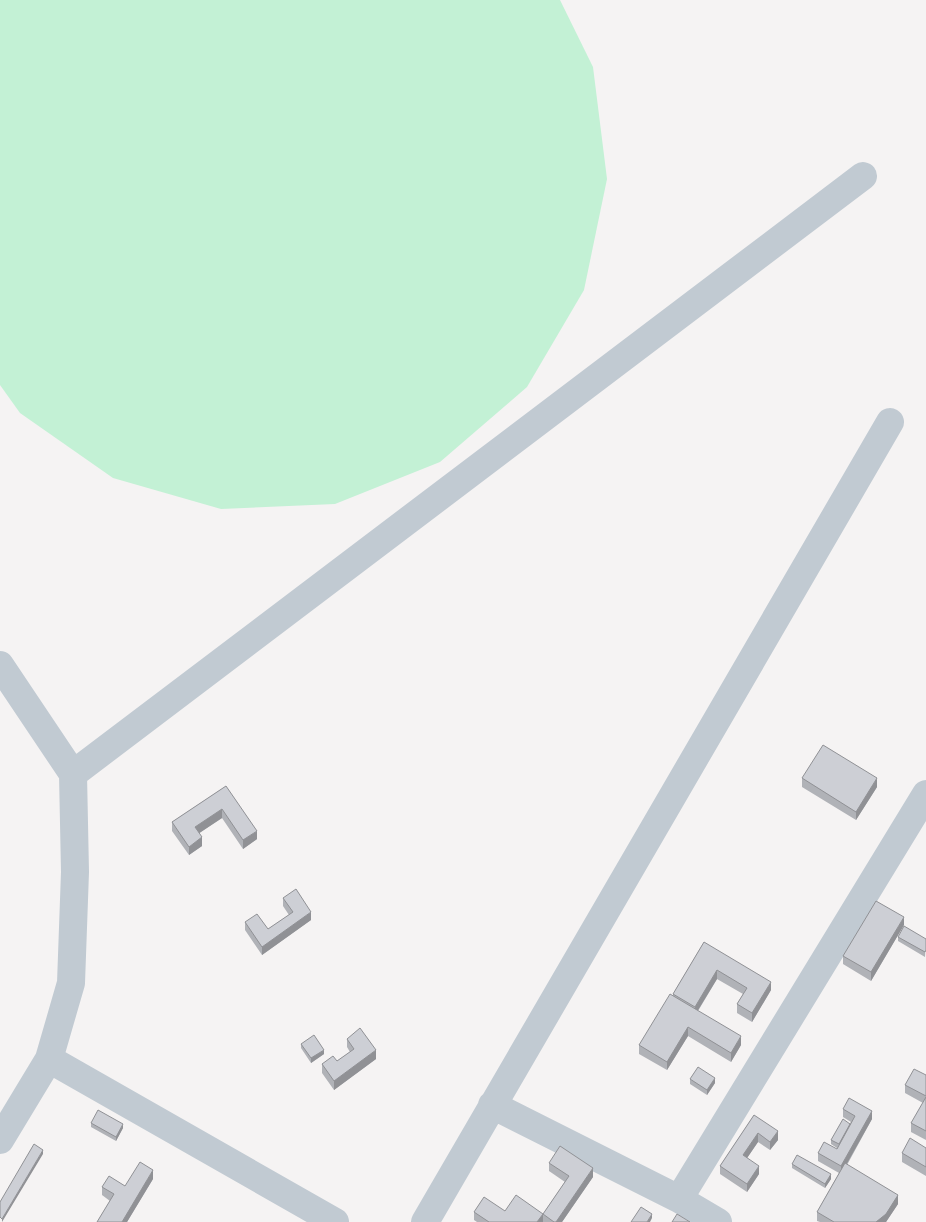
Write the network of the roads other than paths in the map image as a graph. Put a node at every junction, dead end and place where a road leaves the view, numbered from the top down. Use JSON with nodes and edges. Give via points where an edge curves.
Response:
{"nodes":[{"id":1,"x":863,"y":176,"type":"dead end"},
{"id":2,"x":890,"y":422,"type":"dead end"},
{"id":3,"x":0,"y":665,"type":"edge"},
{"id":4,"x":73,"y":774,"type":"junction"},
{"id":5,"x":926,"y":794,"type":"edge"},
{"id":6,"x":49,"y":1059,"type":"junction"},
{"id":7,"x":492,"y":1105,"type":"junction"},
{"id":8,"x":0,"y":1140,"type":"edge"},
{"id":9,"x":679,"y":1200,"type":"junction"},
{"id":10,"x":335,"y":1222,"type":"edge"},
{"id":11,"x":425,"y":1222,"type":"edge"},
{"id":12,"x":718,"y":1222,"type":"edge"}],
"edges":[{"from":1,"to":4,"type":"street"},
{"from":2,"to":7,"type":"street"},
{"from":3,"to":4,"type":"street"},
{"from":4,"to":6,"type":"street","via":[[75,872],[71,983]]},
{"from":5,"to":9,"type":"street"},
{"from":6,"to":8,"type":"street"},
{"from":6,"to":10,"type":"street"},
{"from":7,"to":9,"type":"street"},
{"from":7,"to":11,"type":"street"},
{"from":9,"to":12,"type":"street"}]}
